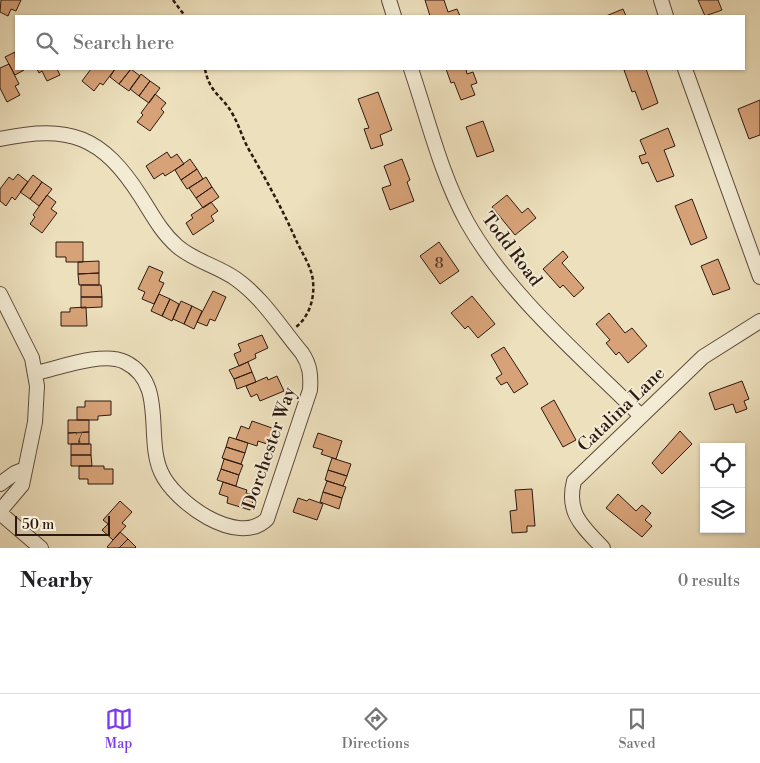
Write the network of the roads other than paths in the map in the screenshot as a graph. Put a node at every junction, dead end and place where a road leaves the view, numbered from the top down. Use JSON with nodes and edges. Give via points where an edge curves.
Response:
{"nodes":[{"id":1,"x":389,"y":0,"type":"edge"},
{"id":2,"x":661,"y":0,"type":"edge"},
{"id":3,"x":394,"y":15,"type":"edge"},
{"id":4,"x":666,"y":15,"type":"edge"},
{"id":5,"x":412,"y":70,"type":"edge"},
{"id":6,"x":685,"y":70,"type":"edge"},
{"id":7,"x":0,"y":139,"type":"edge"},
{"id":8,"x":760,"y":277,"type":"edge"},
{"id":9,"x":0,"y":294,"type":"edge"},
{"id":10,"x":760,"y":321,"type":"edge"},
{"id":11,"x":36,"y":373,"type":"junction"},
{"id":12,"x":641,"y":416,"type":"junction"},
{"id":13,"x":25,"y":469,"type":"junction"},
{"id":14,"x":0,"y":484,"type":"edge"},
{"id":15,"x":0,"y":512,"type":"edge"},
{"id":16,"x":40,"y":548,"type":"edge"},
{"id":17,"x":604,"y":548,"type":"edge"}],
"edges":[{"from":1,"to":3,"type":"street"},
{"from":2,"to":4,"type":"street"},
{"from":5,"to":12,"type":"street","name":"Todd Road","via":[[453,193],[482,247],[552,327]]},
{"from":6,"to":8,"type":"street"},
{"from":7,"to":11,"type":"street","name":"Dorchester Way","via":[[26,134],[58,134],[98,146],[128,177],[161,228],[177,246],[245,286],[308,363],[311,375],[310,390],[267,519],[254,529],[243,531],[214,524],[174,493],[167,483],[156,456],[153,408],[142,373],[124,361],[107,358]]},
{"from":9,"to":11,"type":"street","via":[[32,358]]},
{"from":10,"to":12,"type":"street","name":"Catalina Lane","via":[[702,356]]},
{"from":11,"to":13,"type":"street","via":[[35,422]]},
{"from":12,"to":17,"type":"street","name":"Catalina Lane","via":[[574,481],[570,496],[574,512]]},
{"from":13,"to":14,"type":"street","via":[[15,472]]},
{"from":13,"to":15,"type":"street","via":[[22,485]]},
{"from":15,"to":16,"type":"street"}]}
